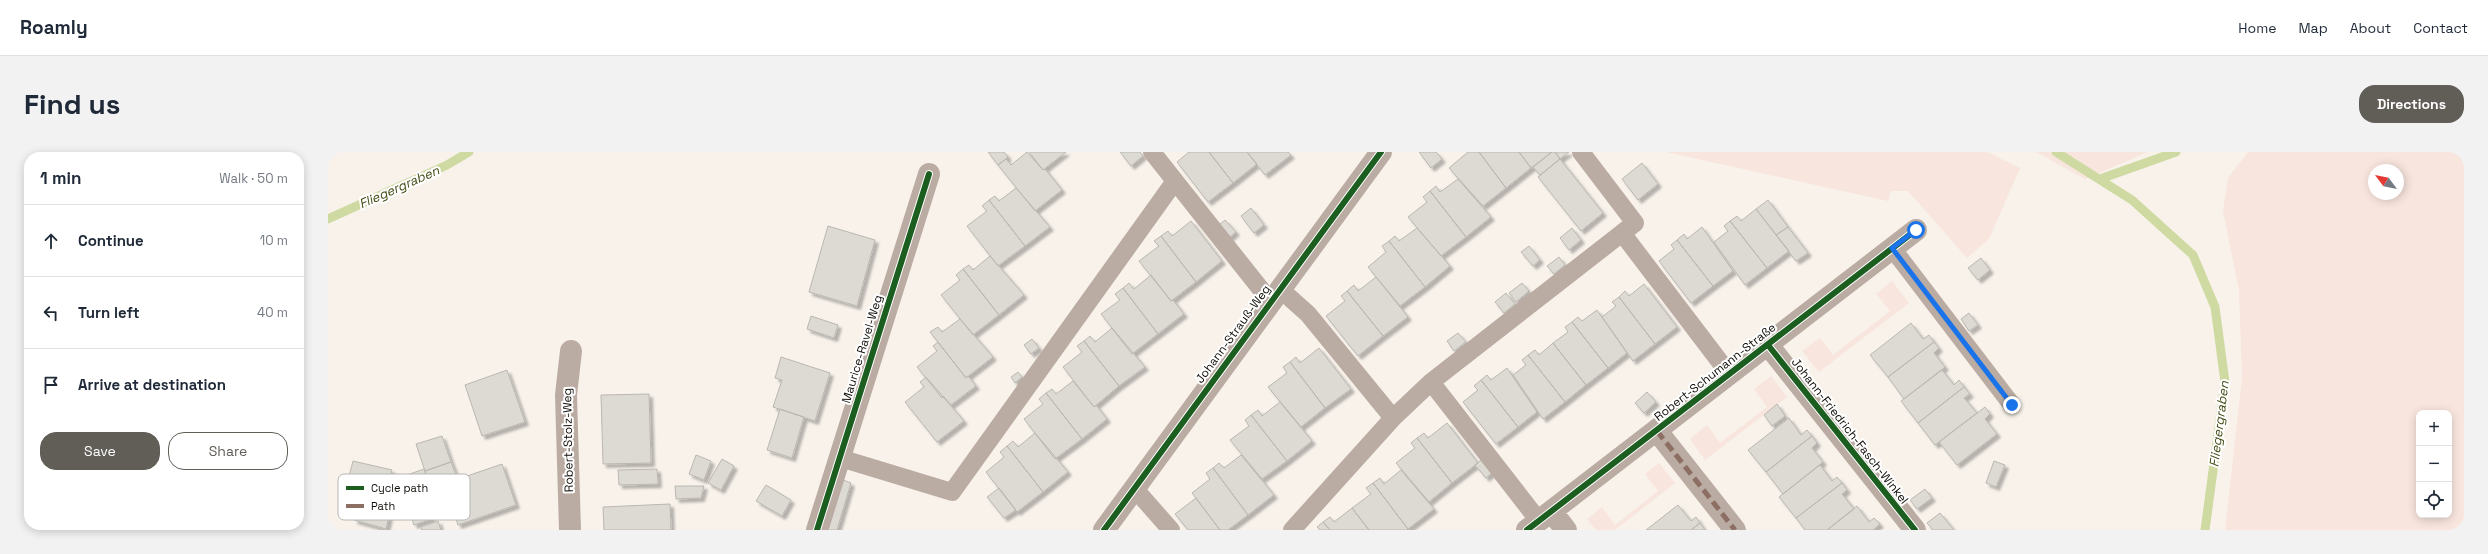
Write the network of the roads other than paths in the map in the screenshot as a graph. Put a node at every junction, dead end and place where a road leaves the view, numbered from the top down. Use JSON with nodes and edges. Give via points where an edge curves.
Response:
{"nodes":[{"id":1,"x":1152,"y":152,"type":"edge"},
{"id":2,"x":1381,"y":152,"type":"edge"},
{"id":3,"x":1580,"y":152,"type":"edge"},
{"id":4,"x":929,"y":174,"type":"dead end"},
{"id":5,"x":1176,"y":181,"type":"junction"},
{"id":6,"x":1916,"y":230,"type":"dead end"},
{"id":7,"x":1622,"y":233,"type":"junction"},
{"id":8,"x":1892,"y":248,"type":"junction"},
{"id":9,"x":1276,"y":295,"type":"junction"},
{"id":10,"x":1768,"y":345,"type":"junction"},
{"id":11,"x":571,"y":351,"type":"dead end"},
{"id":12,"x":1730,"y":375,"type":"junction"},
{"id":13,"x":1431,"y":382,"type":"junction"},
{"id":14,"x":2012,"y":405,"type":"dead end"},
{"id":15,"x":1393,"y":418,"type":"junction"},
{"id":16,"x":1657,"y":431,"type":"junction"},
{"id":17,"x":840,"y":458,"type":"junction"},
{"id":18,"x":1134,"y":488,"type":"junction"},
{"id":19,"x":1540,"y":521,"type":"edge"},
{"id":20,"x":570,"y":530,"type":"edge"},
{"id":21,"x":817,"y":530,"type":"edge"},
{"id":22,"x":1104,"y":530,"type":"edge"},
{"id":23,"x":1171,"y":530,"type":"edge"},
{"id":24,"x":1292,"y":530,"type":"edge"},
{"id":25,"x":1566,"y":530,"type":"edge"},
{"id":26,"x":1735,"y":530,"type":"edge"},
{"id":27,"x":1915,"y":530,"type":"edge"}],
"edges":[{"from":1,"to":5,"type":"lane"},
{"from":2,"to":9,"type":"street","name":"Johann-Strauß-Weg"},
{"from":3,"to":7,"type":"lane","via":[[1634,223]]},
{"from":4,"to":17,"type":"street","name":"Maurice-Ravel-Weg"},
{"from":5,"to":9,"type":"lane"},
{"from":5,"to":17,"type":"lane","via":[[952,492]]},
{"from":6,"to":8,"type":"street","name":"Robert-Schumann-Straße"},
{"from":7,"to":12,"type":"lane"},
{"from":7,"to":13,"type":"lane"},
{"from":8,"to":10,"type":"street","name":"Robert-Schumann-Straße"},
{"from":8,"to":14,"type":"lane"},
{"from":9,"to":15,"type":"lane","via":[[1308,314]]},
{"from":9,"to":18,"type":"street","name":"Johann-Strauß-Weg"},
{"from":10,"to":12,"type":"street","name":"Robert-Schumann-Straße"},
{"from":10,"to":27,"type":"street","name":"Johann-Friedrich-Fasch-Winkel"},
{"from":11,"to":20,"type":"street","name":"Robert-Stolz-Weg","via":[[566,395]]},
{"from":12,"to":16,"type":"street","name":"Robert-Schumann-Straße"},
{"from":13,"to":15,"type":"lane"},
{"from":13,"to":19,"type":"lane"},
{"from":15,"to":24,"type":"lane"},
{"from":16,"to":19,"type":"street","name":"Robert-Schumann-Straße"},
{"from":16,"to":26,"type":"street"},
{"from":17,"to":21,"type":"street","name":"Maurice-Ravel-Weg"},
{"from":18,"to":22,"type":"street","name":"Johann-Strauß-Weg"},
{"from":18,"to":23,"type":"lane"},
{"from":19,"to":25,"type":"street"}]}
